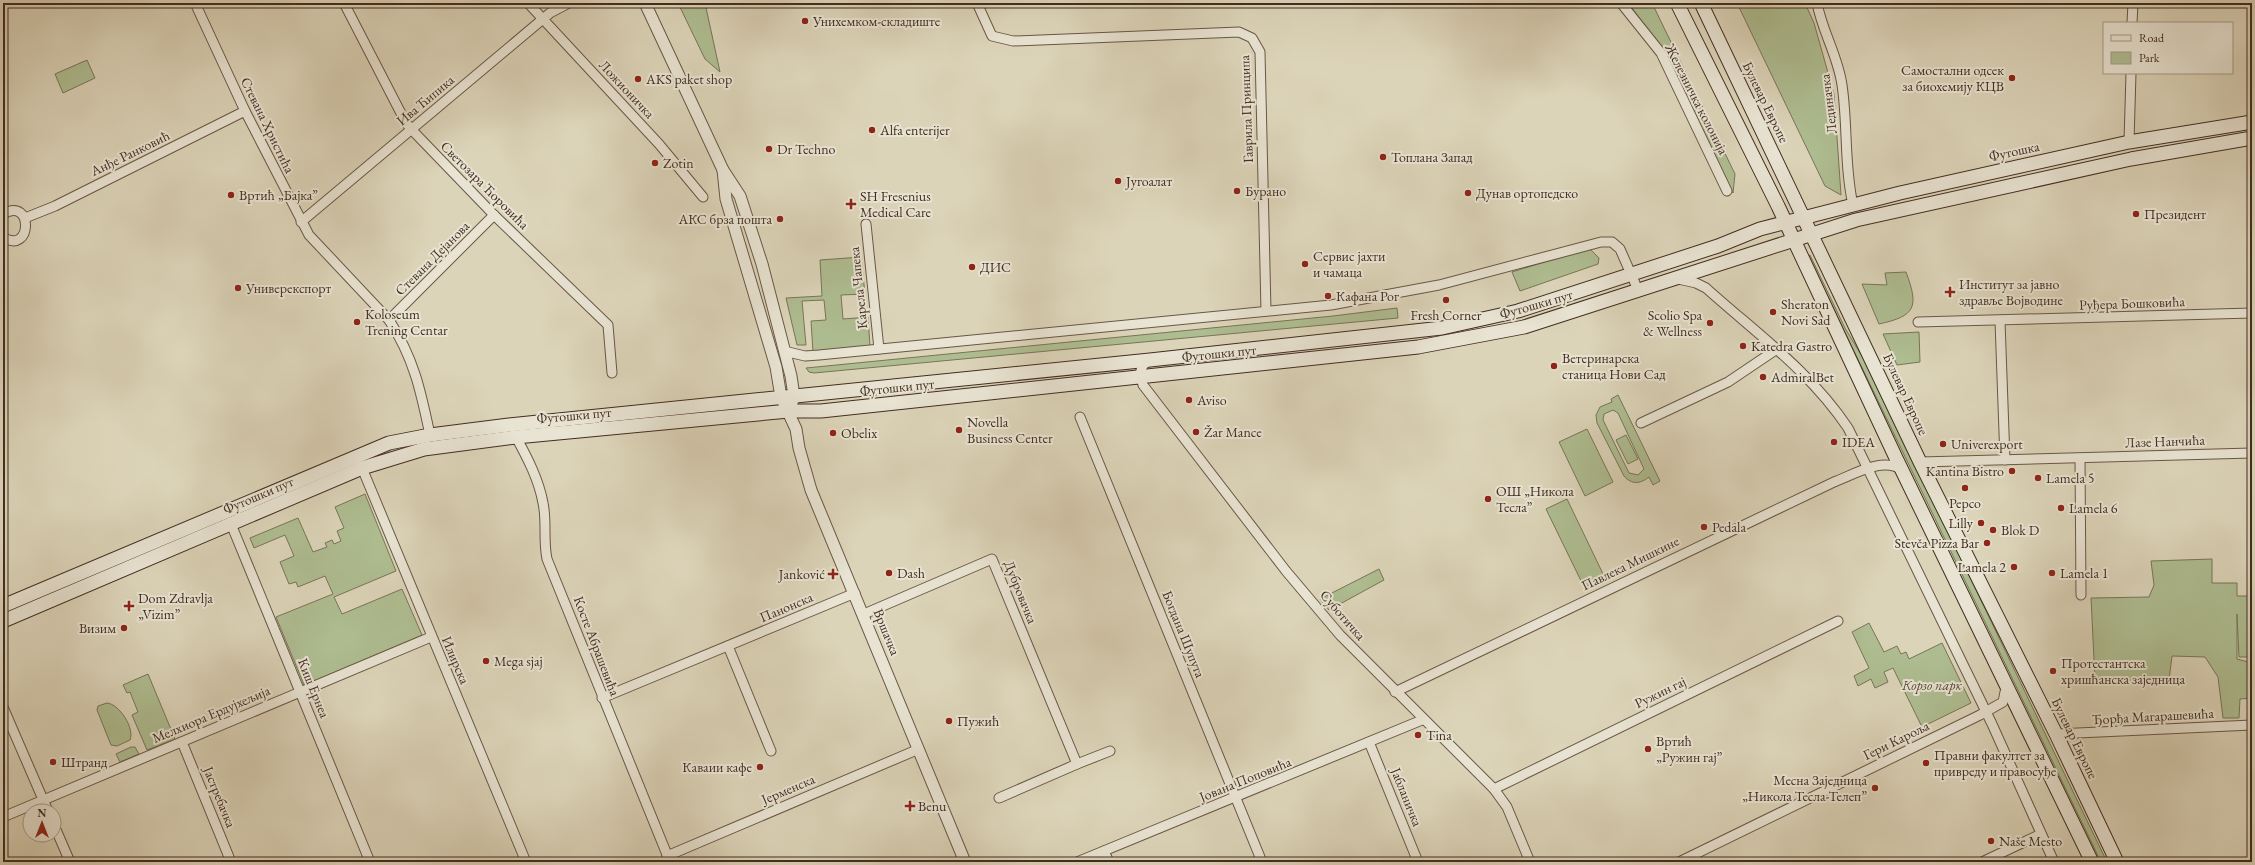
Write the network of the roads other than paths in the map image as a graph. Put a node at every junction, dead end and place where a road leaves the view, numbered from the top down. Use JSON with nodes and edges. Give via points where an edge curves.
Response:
{"nodes":[{"id":1,"x":195,"y":3,"type":"edge"},
{"id":2,"x":344,"y":3,"type":"edge"},
{"id":3,"x":528,"y":3,"type":"edge"},
{"id":4,"x":569,"y":3,"type":"edge"},
{"id":5,"x":645,"y":3,"type":"edge"},
{"id":6,"x":977,"y":3,"type":"edge"},
{"id":7,"x":1621,"y":3,"type":"edge"},
{"id":8,"x":1677,"y":3,"type":"edge"},
{"id":9,"x":1701,"y":3,"type":"edge"},
{"id":10,"x":1816,"y":3,"type":"edge"},
{"id":11,"x":2133,"y":3,"type":"edge"},
{"id":12,"x":543,"y":19,"type":"junction"},
{"id":13,"x":2132,"y":22,"type":"edge"},
{"id":14,"x":2131,"y":74,"type":"edge"},
{"id":15,"x":245,"y":111,"type":"junction"},
{"id":16,"x":2252,"y":122,"type":"edge"},
{"id":17,"x":412,"y":130,"type":"junction"},
{"id":18,"x":2252,"y":138,"type":"edge"},
{"id":19,"x":2130,"y":142,"type":"junction"},
{"id":20,"x":723,"y":170,"type":"junction"},
{"id":21,"x":1727,"y":191,"type":"dead end"},
{"id":22,"x":702,"y":197,"type":"dead end"},
{"id":23,"x":1853,"y":205,"type":"junction"},
{"id":24,"x":3,"y":212,"type":"edge"},
{"id":25,"x":494,"y":215,"type":"junction"},
{"id":26,"x":25,"y":218,"type":"junction"},
{"id":27,"x":1804,"y":218,"type":"junction"},
{"id":28,"x":301,"y":222,"type":"junction"},
{"id":29,"x":1785,"y":223,"type":"junction"},
{"id":30,"x":866,"y":224,"type":"dead end"},
{"id":31,"x":1811,"y":234,"type":"junction"},
{"id":32,"x":3,"y":237,"type":"edge"},
{"id":33,"x":1793,"y":240,"type":"junction"},
{"id":34,"x":1710,"y":267,"type":"junction"},
{"id":35,"x":1630,"y":274,"type":"junction"},
{"id":36,"x":1674,"y":279,"type":"junction"},
{"id":37,"x":1706,"y":288,"type":"junction"},
{"id":38,"x":1638,"y":290,"type":"junction"},
{"id":39,"x":1266,"y":311,"type":"junction"},
{"id":40,"x":2252,"y":313,"type":"edge"},
{"id":41,"x":389,"y":320,"type":"junction"},
{"id":42,"x":2000,"y":321,"type":"junction"},
{"id":43,"x":1918,"y":322,"type":"dead end"},
{"id":44,"x":879,"y":349,"type":"junction"},
{"id":45,"x":1777,"y":349,"type":"junction"},
{"id":46,"x":784,"y":351,"type":"junction"},
{"id":47,"x":1150,"y":360,"type":"junction"},
{"id":48,"x":612,"y":373,"type":"dead end"},
{"id":49,"x":1141,"y":377,"type":"junction"},
{"id":50,"x":788,"y":396,"type":"junction"},
{"id":51,"x":789,"y":411,"type":"junction"},
{"id":52,"x":1080,"y":417,"type":"dead end"},
{"id":53,"x":1641,"y":423,"type":"dead end"},
{"id":54,"x":430,"y":435,"type":"junction"},
{"id":55,"x":516,"y":437,"type":"junction"},
{"id":56,"x":1888,"y":441,"type":"junction"},
{"id":57,"x":2252,"y":453,"type":"edge"},
{"id":58,"x":2080,"y":458,"type":"junction"},
{"id":59,"x":2005,"y":460,"type":"junction"},
{"id":60,"x":1920,"y":462,"type":"junction"},
{"id":61,"x":1880,"y":466,"type":"junction"},
{"id":62,"x":362,"y":468,"type":"junction"},
{"id":63,"x":1868,"y":469,"type":"junction"},
{"id":64,"x":1902,"y":470,"type":"junction"},
{"id":65,"x":231,"y":524,"type":"junction"},
{"id":66,"x":855,"y":593,"type":"junction"},
{"id":67,"x":2081,"y":595,"type":"dead end"},
{"id":68,"x":3,"y":606,"type":"edge"},
{"id":69,"x":864,"y":614,"type":"junction"},
{"id":70,"x":1838,"y":621,"type":"dead end"},
{"id":71,"x":3,"y":622,"type":"edge"},
{"id":72,"x":431,"y":637,"type":"junction"},
{"id":73,"x":728,"y":646,"type":"junction"},
{"id":74,"x":2006,"y":684,"type":"junction"},
{"id":75,"x":300,"y":692,"type":"junction"},
{"id":76,"x":1395,"y":692,"type":"junction"},
{"id":77,"x":602,"y":698,"type":"junction"},
{"id":78,"x":1996,"y":706,"type":"junction"},
{"id":79,"x":3,"y":707,"type":"edge"},
{"id":80,"x":2018,"y":708,"type":"junction"},
{"id":81,"x":1986,"y":711,"type":"junction"},
{"id":82,"x":1422,"y":720,"type":"junction"},
{"id":83,"x":2252,"y":725,"type":"edge"},
{"id":84,"x":2056,"y":734,"type":"junction"},
{"id":85,"x":182,"y":742,"type":"junction"},
{"id":86,"x":1370,"y":742,"type":"junction"},
{"id":87,"x":919,"y":749,"type":"junction"},
{"id":88,"x":771,"y":751,"type":"dead end"},
{"id":89,"x":1110,"y":751,"type":"dead end"},
{"id":90,"x":1077,"y":764,"type":"junction"},
{"id":91,"x":1494,"y":789,"type":"junction"},
{"id":92,"x":999,"y":798,"type":"dead end"},
{"id":93,"x":1236,"y":798,"type":"junction"},
{"id":94,"x":43,"y":800,"type":"junction"},
{"id":95,"x":44,"y":803,"type":"edge"},
{"id":96,"x":3,"y":818,"type":"edge"},
{"id":97,"x":2041,"y":834,"type":"junction"},
{"id":98,"x":62,"y":843,"type":"edge"},
{"id":99,"x":1104,"y":851,"type":"junction"},
{"id":100,"x":668,"y":859,"type":"edge"},
{"id":101,"x":70,"y":862,"type":"edge"},
{"id":102,"x":232,"y":862,"type":"edge"},
{"id":103,"x":370,"y":862,"type":"edge"},
{"id":104,"x":526,"y":862,"type":"edge"},
{"id":105,"x":965,"y":862,"type":"edge"},
{"id":106,"x":1077,"y":862,"type":"edge"},
{"id":107,"x":1109,"y":862,"type":"edge"},
{"id":108,"x":1262,"y":862,"type":"edge"},
{"id":109,"x":1418,"y":862,"type":"edge"},
{"id":110,"x":1530,"y":862,"type":"edge"},
{"id":111,"x":1679,"y":862,"type":"edge"},
{"id":112,"x":1982,"y":862,"type":"edge"},
{"id":113,"x":2054,"y":862,"type":"edge"},
{"id":114,"x":2092,"y":862,"type":"edge"},
{"id":115,"x":2116,"y":862,"type":"edge"}],
"edges":[{"from":1,"to":15,"type":"street","name":"Стевана Христића"},
{"from":2,"to":17,"type":"street","name":"Светозара Ћоровића"},
{"from":3,"to":12,"type":"street","name":"Ложионичка"},
{"from":4,"to":12,"type":"street","name":"Ива Ћипика"},
{"from":5,"to":20,"type":"street"},
{"from":6,"to":39,"type":"street","name":"Гаврила Принципа","via":[[992,36],[1013,42],[1240,32],[1252,38],[1260,52]]},
{"from":7,"to":21,"type":"street","name":"Железничка колонија","via":[[1661,53]]},
{"from":8,"to":29,"type":"main road"},
{"from":9,"to":27,"type":"main road","name":"Булевар Европе"},
{"from":10,"to":23,"type":"street","name":"Лединачка","via":[[1842,83],[1848,182]]},
{"from":11,"to":13,"type":"street"},
{"from":12,"to":17,"type":"street","name":"Ива Ћипика"},
{"from":12,"to":22,"type":"street","name":"Ложионичка","via":[[659,144]]},
{"from":14,"to":19,"type":"street"},
{"from":15,"to":26,"type":"street","name":"Анђе Ранковић","via":[[55,206]]},
{"from":15,"to":28,"type":"street","name":"Стевана Христића"},
{"from":16,"to":19,"type":"main road","name":"Футошка"},
{"from":17,"to":25,"type":"street","name":"Светозара Ћоровића"},
{"from":17,"to":28,"type":"street","name":"Ива Ћипика"},
{"from":18,"to":31,"type":"main road","via":[[2064,173],[1856,220]]},
{"from":19,"to":23,"type":"main road","name":"Футошка","via":[[1950,180]]},
{"from":20,"to":46,"type":"street","via":[[740,196],[762,264]]},
{"from":20,"to":50,"type":"street","via":[[726,199],[776,367]]},
{"from":23,"to":27,"type":"main road","name":"Футошка"},
{"from":24,"to":26,"type":"street","via":[[14,211]]},
{"from":25,"to":41,"type":"street","name":"Стевана Дејанова"},
{"from":25,"to":48,"type":"street","name":"Светозара Ћоровића","via":[[608,325]]},
{"from":26,"to":32,"type":"street","via":[[27,226],[21,237],[13,240]]},
{"from":27,"to":29,"type":"main road","name":"Футошка"},
{"from":27,"to":31,"type":"main road","name":"Булевар Европе"},
{"from":28,"to":41,"type":"street","name":"Стевана Христића","via":[[309,235]]},
{"from":29,"to":33,"type":"main road"},
{"from":29,"to":35,"type":"main road","name":"Футошки пут"},
{"from":30,"to":44,"type":"street","name":"Карела Чапека"},
{"from":31,"to":33,"type":"main road","name":"Футошки пут"},
{"from":31,"to":60,"type":"main road","name":"Булевар Европе"},
{"from":33,"to":34,"type":"main road","name":"Футошки пут"},
{"from":33,"to":56,"type":"main road"},
{"from":34,"to":36,"type":"main road","name":"Футошки пут"},
{"from":34,"to":37,"type":"street","via":[[1701,277]]},
{"from":35,"to":38,"type":"street"},
{"from":35,"to":39,"type":"street","via":[[1620,249],[1612,242],[1601,242],[1439,285],[1331,305]]},
{"from":35,"to":47,"type":"main road","name":"Футошки пут","via":[[1518,311],[1442,328]]},
{"from":36,"to":37,"type":"street","via":[[1696,283]]},
{"from":36,"to":38,"type":"main road","name":"Футошки пут"},
{"from":37,"to":45,"type":"street"},
{"from":38,"to":49,"type":"main road","name":"Футошки пут","via":[[1524,327],[1418,347]]},
{"from":39,"to":44,"type":"street"},
{"from":40,"to":42,"type":"street","name":"Руђера Бошковића"},
{"from":41,"to":54,"type":"street","name":"Стевана Христића","via":[[416,374]]},
{"from":42,"to":43,"type":"street","name":"Руђера Бошковића"},
{"from":42,"to":59,"type":"street"},
{"from":44,"to":46,"type":"street","via":[[805,356]]},
{"from":45,"to":53,"type":"street","via":[[1728,382]]},
{"from":45,"to":63,"type":"street","via":[[1832,404],[1848,428]]},
{"from":46,"to":50,"type":"street"},
{"from":47,"to":49,"type":"street","via":[[1143,364]]},
{"from":47,"to":50,"type":"main road","name":"Футошки пут"},
{"from":49,"to":51,"type":"main road","name":"Футошки пут","via":[[821,411]]},
{"from":49,"to":76,"type":"street","name":"Суботичка","via":[[1143,385],[1286,571],[1340,635]]},
{"from":50,"to":51,"type":"street"},
{"from":50,"to":54,"type":"main road","name":"Футошки пут"},
{"from":51,"to":55,"type":"main road","name":"Футошки пут"},
{"from":51,"to":66,"type":"street","name":"Вршачка","via":[[811,490]]},
{"from":52,"to":93,"type":"street","name":"Богдана Шупута"},
{"from":54,"to":68,"type":"main road","name":"Футошки пут","via":[[389,444],[357,456]]},
{"from":55,"to":62,"type":"main road","name":"Футошки пут","via":[[424,449]]},
{"from":55,"to":77,"type":"street","name":"Косте Абрашевића","via":[[532,469],[544,503],[547,559]]},
{"from":56,"to":61,"type":"street","via":[[1889,454]]},
{"from":56,"to":64,"type":"main road"},
{"from":57,"to":58,"type":"street","name":"Лазе Нанчића"},
{"from":58,"to":59,"type":"street","name":"Лазе Нанчића"},
{"from":58,"to":67,"type":"street"},
{"from":59,"to":60,"type":"street","name":"Лазе Нанчића"},
{"from":60,"to":84,"type":"main road","name":"Булевар Европе"},
{"from":61,"to":63,"type":"street","name":"Павлека Мишкине"},
{"from":61,"to":64,"type":"street","name":"Павлека Мишкине","via":[[1892,465]]},
{"from":62,"to":65,"type":"main road","name":"Футошки пут"},
{"from":62,"to":72,"type":"street","name":"Илирска"},
{"from":63,"to":76,"type":"street","name":"Павлека Мишкине","via":[[1834,482]]},
{"from":63,"to":81,"type":"street"},
{"from":64,"to":74,"type":"main road"},
{"from":65,"to":71,"type":"main road","name":"Футошки пут"},
{"from":65,"to":75,"type":"street","name":"Киш Ернеа"},
{"from":66,"to":69,"type":"street","name":"Вршачка"},
{"from":66,"to":73,"type":"street","name":"Панонска"},
{"from":69,"to":87,"type":"street","name":"Вршачка"},
{"from":69,"to":90,"type":"street","name":"Дубровачка","via":[[992,559]]},
{"from":70,"to":91,"type":"street","name":"Ружин гај"},
{"from":72,"to":75,"type":"street","name":"Мелхиора Ердујхељија"},
{"from":72,"to":104,"type":"street","name":"Илирска"},
{"from":73,"to":77,"type":"street","name":"Панонска"},
{"from":73,"to":88,"type":"street"},
{"from":74,"to":78,"type":"street","via":[[2004,699]]},
{"from":74,"to":80,"type":"main road"},
{"from":75,"to":85,"type":"street","name":"Мелхиора Ердујхељија"},
{"from":75,"to":103,"type":"street","name":"Киш Ернеа"},
{"from":76,"to":82,"type":"street","name":"Суботичка"},
{"from":77,"to":100,"type":"street","name":"Косте Абрашевића"},
{"from":78,"to":80,"type":"street","via":[[2008,705]]},
{"from":78,"to":81,"type":"street","name":"Гери Кароља"},
{"from":79,"to":94,"type":"street"},
{"from":80,"to":114,"type":"main road"},
{"from":81,"to":97,"type":"street"},
{"from":81,"to":111,"type":"street","name":"Гери Кароља"},
{"from":82,"to":86,"type":"street","name":"Јована Поповића"},
{"from":82,"to":91,"type":"street","name":"Суботичка"},
{"from":83,"to":84,"type":"street","name":"Ђорђа Магарашевића"},
{"from":84,"to":115,"type":"main road","name":"Булевар Европе"},
{"from":85,"to":94,"type":"street","name":"Мелхиора Ердујхељија"},
{"from":85,"to":102,"type":"street","name":"Јастребачка"},
{"from":86,"to":93,"type":"street","name":"Јована Поповића"},
{"from":86,"to":109,"type":"street","name":"Јабланичка"},
{"from":87,"to":100,"type":"street","name":"Јерменска"},
{"from":87,"to":105,"type":"street","name":"Вршачка"},
{"from":89,"to":90,"type":"street"},
{"from":90,"to":92,"type":"street"},
{"from":91,"to":110,"type":"street","name":"Суботичка","via":[[1507,807]]},
{"from":93,"to":99,"type":"street","name":"Јована Поповића"},
{"from":93,"to":108,"type":"street","name":"Богдана Шупута"},
{"from":94,"to":95,"type":"street"},
{"from":94,"to":96,"type":"street","name":"Мелхиора Ердујхељија"},
{"from":97,"to":112,"type":"street"},
{"from":97,"to":113,"type":"street"},
{"from":98,"to":101,"type":"street"},
{"from":99,"to":106,"type":"street","name":"Јована Поповића"},
{"from":99,"to":107,"type":"street"}]}
